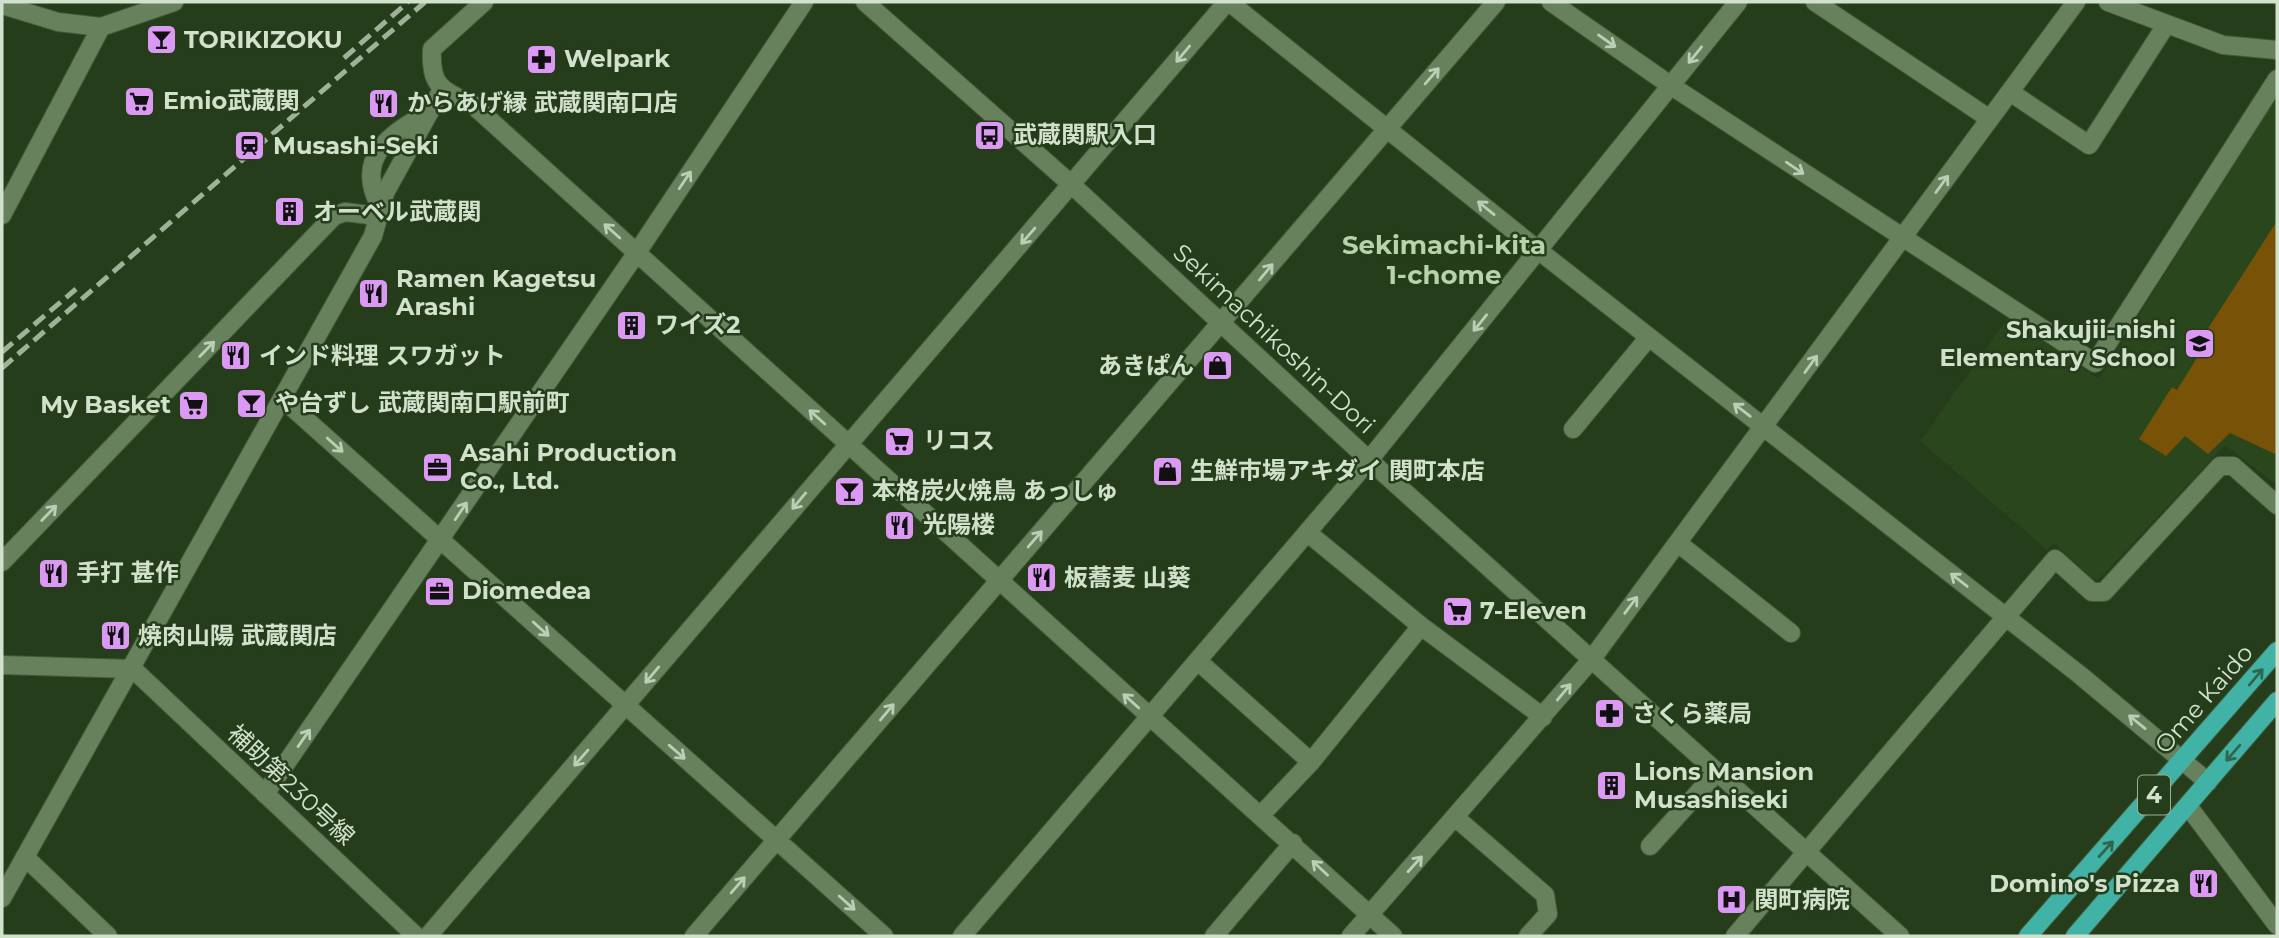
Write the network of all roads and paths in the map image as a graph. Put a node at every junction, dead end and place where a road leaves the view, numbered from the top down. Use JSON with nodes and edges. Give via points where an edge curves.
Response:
{"nodes":[{"id":1,"x":174,"y":2,"type":"edge"},
{"id":2,"x":484,"y":2,"type":"edge"},
{"id":3,"x":804,"y":2,"type":"edge"},
{"id":4,"x":865,"y":2,"type":"edge"},
{"id":5,"x":1228,"y":2,"type":"edge"},
{"id":6,"x":1496,"y":2,"type":"edge"},
{"id":7,"x":1550,"y":2,"type":"edge"},
{"id":8,"x":1738,"y":2,"type":"edge"},
{"id":9,"x":1815,"y":2,"type":"edge"},
{"id":10,"x":2076,"y":2,"type":"edge"},
{"id":11,"x":2120,"y":4,"type":"edge"},
{"id":12,"x":10,"y":7,"type":"edge"},
{"id":13,"x":2166,"y":25,"type":"junction"},
{"id":14,"x":100,"y":27,"type":"junction"},
{"id":15,"x":2277,"y":50,"type":"edge"},
{"id":16,"x":2277,"y":79,"type":"edge"},
{"id":17,"x":1670,"y":85,"type":"junction"},
{"id":18,"x":442,"y":91,"type":"junction"},
{"id":19,"x":2010,"y":92,"type":"junction"},
{"id":20,"x":429,"y":113,"type":"junction"},
{"id":21,"x":1990,"y":119,"type":"junction"},
{"id":22,"x":1388,"y":128,"type":"junction"},
{"id":23,"x":1072,"y":185,"type":"junction"},
{"id":24,"x":379,"y":211,"type":"junction"},
{"id":25,"x":2,"y":215,"type":"edge"},
{"id":26,"x":1902,"y":239,"type":"junction"},
{"id":27,"x":1538,"y":250,"type":"junction"},
{"id":28,"x":636,"y":253,"type":"junction"},
{"id":29,"x":1222,"y":324,"type":"junction"},
{"id":30,"x":1649,"y":337,"type":"junction"},
{"id":31,"x":284,"y":400,"type":"junction"},
{"id":32,"x":1764,"y":428,"type":"junction"},
{"id":33,"x":1573,"y":429,"type":"dead end"},
{"id":34,"x":847,"y":444,"type":"junction"},
{"id":35,"x":1369,"y":460,"type":"junction"},
{"id":36,"x":2277,"y":505,"type":"edge"},
{"id":37,"x":1308,"y":533,"type":"junction"},
{"id":38,"x":442,"y":539,"type":"junction"},
{"id":39,"x":1678,"y":543,"type":"junction"},
{"id":40,"x":2,"y":562,"type":"edge"},
{"id":41,"x":997,"y":582,"type":"junction"},
{"id":42,"x":2005,"y":616,"type":"junction"},
{"id":43,"x":1421,"y":626,"type":"junction"},
{"id":44,"x":1791,"y":633,"type":"dead end"},
{"id":45,"x":2277,"y":651,"type":"edge"},
{"id":46,"x":1591,"y":660,"type":"junction"},
{"id":47,"x":1199,"y":662,"type":"junction"},
{"id":48,"x":2,"y":665,"type":"edge"},
{"id":49,"x":133,"y":669,"type":"junction"},
{"id":50,"x":2277,"y":701,"type":"edge"},
{"id":51,"x":625,"y":706,"type":"junction"},
{"id":52,"x":1543,"y":717,"type":"junction"},
{"id":53,"x":1151,"y":719,"type":"junction"},
{"id":54,"x":2184,"y":761,"type":"junction"},
{"id":55,"x":1311,"y":762,"type":"junction"},
{"id":56,"x":1716,"y":773,"type":"junction"},
{"id":57,"x":2208,"y":782,"type":"junction"},
{"id":58,"x":265,"y":794,"type":"junction"},
{"id":59,"x":2188,"y":806,"type":"junction"},
{"id":60,"x":1261,"y":815,"type":"junction"},
{"id":61,"x":1456,"y":818,"type":"junction"},
{"id":62,"x":777,"y":841,"type":"junction"},
{"id":63,"x":1293,"y":843,"type":"junction"},
{"id":64,"x":1650,"y":846,"type":"dead end"},
{"id":65,"x":1806,"y":853,"type":"junction"},
{"id":66,"x":25,"y":857,"type":"junction"},
{"id":67,"x":2,"y":898,"type":"edge"},
{"id":68,"x":1369,"y":915,"type":"junction"},
{"id":69,"x":2277,"y":925,"type":"edge"},
{"id":70,"x":108,"y":936,"type":"edge"},
{"id":71,"x":416,"y":936,"type":"edge"},
{"id":72,"x":428,"y":936,"type":"edge"},
{"id":73,"x":694,"y":936,"type":"edge"},
{"id":74,"x":884,"y":936,"type":"edge"},
{"id":75,"x":962,"y":936,"type":"edge"},
{"id":76,"x":1214,"y":936,"type":"edge"},
{"id":77,"x":1351,"y":936,"type":"edge"},
{"id":78,"x":1393,"y":936,"type":"edge"},
{"id":79,"x":1528,"y":936,"type":"edge"},
{"id":80,"x":1734,"y":936,"type":"edge"},
{"id":81,"x":1900,"y":936,"type":"edge"},
{"id":82,"x":2028,"y":936,"type":"edge"},
{"id":83,"x":2077,"y":936,"type":"edge"}],
"edges":[{"from":1,"to":14,"type":"street"},
{"from":2,"to":18,"type":"street","via":[[432,50],[431,71]]},
{"from":28,"to":3,"type":"street","one_way":true},
{"from":4,"to":23,"type":"street","name":"Sekimachikoshin-Dori"},
{"from":5,"to":22,"type":"street"},
{"from":5,"to":23,"type":"street","one_way":true},
{"from":22,"to":6,"type":"street","one_way":true},
{"from":7,"to":17,"type":"street","one_way":true},
{"from":8,"to":17,"type":"street","one_way":true},
{"from":9,"to":21,"type":"street"},
{"from":10,"to":19,"type":"street"},
{"from":11,"to":13,"type":"street"},
{"from":12,"to":14,"type":"street","via":[[79,26]]},
{"from":13,"to":15,"type":"street","via":[[2223,45]]},
{"from":13,"to":19,"type":"street","via":[[2089,145]]},
{"from":14,"to":25,"type":"street"},
{"from":16,"to":26,"type":"street","via":[[2095,363]]},
{"from":17,"to":26,"type":"street","one_way":true},
{"from":17,"to":27,"type":"street"},
{"from":18,"to":20,"type":"street"},
{"from":28,"to":18,"type":"street","one_way":true,"via":[[472,104]]},
{"from":19,"to":21,"type":"street"},
{"from":20,"to":24,"type":"street"},
{"from":20,"to":24,"type":"street","via":[[398,128],[373,160],[368,172]]},
{"from":26,"to":21,"type":"street","one_way":true},
{"from":27,"to":22,"type":"street","one_way":true},
{"from":29,"to":22,"type":"street","one_way":true},
{"from":23,"to":29,"type":"street","name":"Sekimachikoshin-Dori"},
{"from":23,"to":34,"type":"street","one_way":true},
{"from":24,"to":31,"type":"street","via":[[373,236]]},
{"from":40,"to":24,"type":"street","one_way":true,"via":[[334,216]]},
{"from":32,"to":26,"type":"street","one_way":true},
{"from":27,"to":30,"type":"street"},
{"from":27,"to":35,"type":"street","one_way":true},
{"from":34,"to":28,"type":"street","one_way":true},
{"from":38,"to":28,"type":"street","one_way":true},
{"from":29,"to":35,"type":"street","name":"Sekimachikoshin-Dori"},
{"from":41,"to":29,"type":"street","one_way":true},
{"from":32,"to":30,"type":"street","one_way":true},
{"from":30,"to":33,"type":"street"},
{"from":31,"to":38,"type":"street","one_way":true},
{"from":31,"to":49,"type":"street"},
{"from":32,"to":39,"type":"street"},
{"from":42,"to":32,"type":"street","one_way":true},
{"from":34,"to":41,"type":"street"},
{"from":34,"to":51,"type":"street","one_way":true},
{"from":35,"to":37,"type":"street"},
{"from":35,"to":46,"type":"street","name":"Sekimachikoshin-Dori"},
{"from":36,"to":42,"type":"street","via":[[2233,466],[2220,467],[2104,592],[2092,592],[2055,559]]},
{"from":37,"to":43,"type":"street"},
{"from":37,"to":47,"type":"street"},
{"from":38,"to":51,"type":"street","one_way":true},
{"from":58,"to":38,"type":"street","one_way":true},
{"from":39,"to":44,"type":"street"},
{"from":46,"to":39,"type":"street","one_way":true},
{"from":53,"to":41,"type":"street","one_way":true},
{"from":62,"to":41,"type":"street","one_way":true},
{"from":54,"to":42,"type":"street","one_way":true},
{"from":42,"to":65,"type":"street"},
{"from":43,"to":52,"type":"street"},
{"from":43,"to":55,"type":"street"},
{"from":54,"to":45,"type":"main road","name":"Ome Kaido","number":"4","one_way":true},
{"from":52,"to":46,"type":"street","one_way":true},
{"from":46,"to":56,"type":"street","name":"Sekimachikoshin-Dori"},
{"from":47,"to":53,"type":"street"},
{"from":47,"to":55,"type":"street"},
{"from":48,"to":49,"type":"street"},
{"from":49,"to":58,"type":"street","name":"補助第230号線"},
{"from":49,"to":66,"type":"street"},
{"from":50,"to":57,"type":"main road","number":"4","one_way":true},
{"from":51,"to":62,"type":"street","one_way":true},
{"from":51,"to":72,"type":"street","one_way":true},
{"from":52,"to":61,"type":"street"},
{"from":53,"to":60,"type":"street"},
{"from":53,"to":75,"type":"street"},
{"from":54,"to":57,"type":"street"},
{"from":82,"to":54,"type":"main road","name":"Ome Kaido","number":"4","one_way":true},
{"from":55,"to":60,"type":"street"},
{"from":56,"to":64,"type":"street"},
{"from":56,"to":65,"type":"street","name":"Sekimachikoshin-Dori"},
{"from":57,"to":59,"type":"main road","number":"4"},
{"from":58,"to":71,"type":"street","name":"補助第230号線"},
{"from":59,"to":69,"type":"street"},
{"from":59,"to":83,"type":"main road","number":"4"},
{"from":60,"to":63,"type":"street"},
{"from":68,"to":61,"type":"street","one_way":true},
{"from":61,"to":79,"type":"street","via":[[1545,895],[1548,914]]},
{"from":73,"to":62,"type":"street","one_way":true},
{"from":62,"to":74,"type":"street","one_way":true},
{"from":68,"to":63,"type":"street","one_way":true},
{"from":63,"to":76,"type":"street"},
{"from":65,"to":80,"type":"street"},
{"from":65,"to":81,"type":"street","name":"Sekimachikoshin-Dori"},
{"from":66,"to":67,"type":"street"},
{"from":66,"to":70,"type":"street"},
{"from":68,"to":77,"type":"street"},
{"from":68,"to":78,"type":"street"}]}
